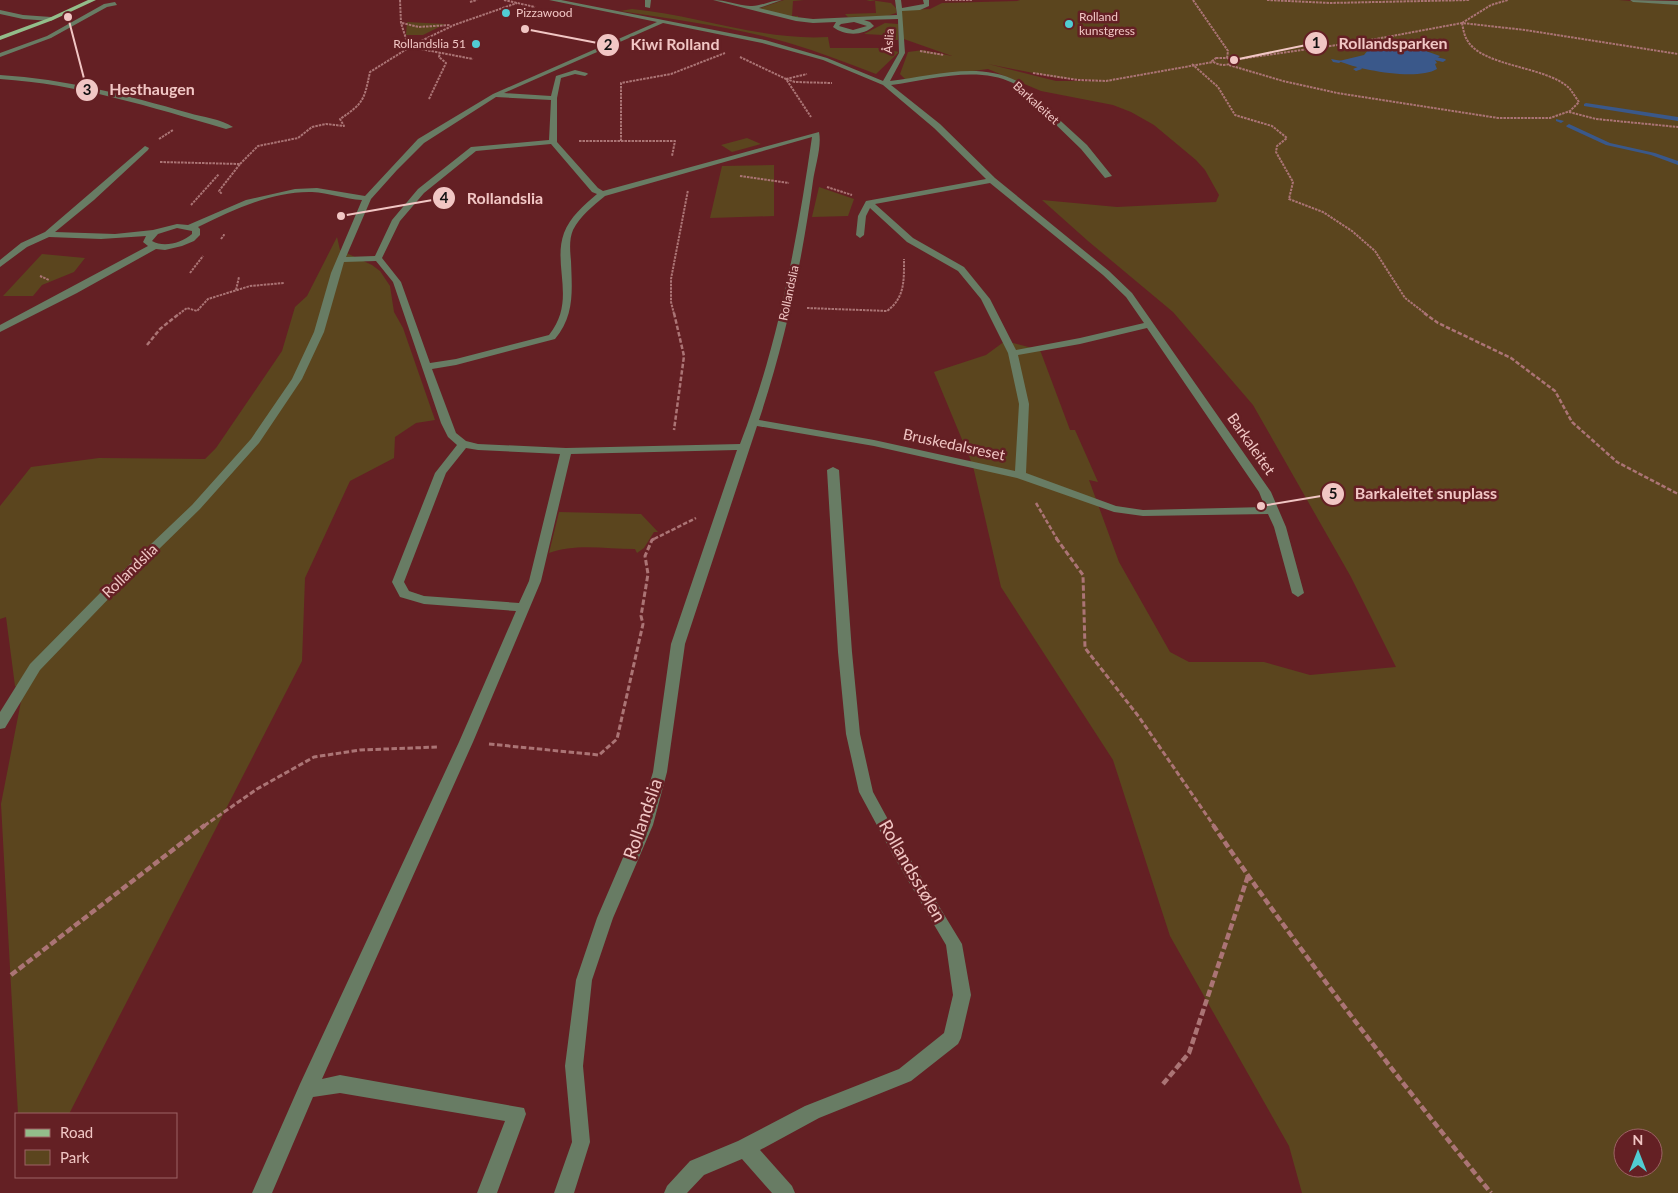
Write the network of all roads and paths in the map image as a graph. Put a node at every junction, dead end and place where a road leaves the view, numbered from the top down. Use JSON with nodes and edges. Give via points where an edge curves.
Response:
{"nodes":[{"id":1,"x":93,"y":0,"type":"edge"},
{"id":2,"x":400,"y":0,"type":"edge"},
{"id":3,"x":477,"y":0,"type":"edge"},
{"id":4,"x":552,"y":0,"type":"edge"},
{"id":5,"x":716,"y":0,"type":"edge"},
{"id":6,"x":779,"y":0,"type":"edge"},
{"id":7,"x":898,"y":0,"type":"edge"},
{"id":8,"x":972,"y":0,"type":"edge"},
{"id":9,"x":1193,"y":0,"type":"edge"},
{"id":10,"x":1267,"y":0,"type":"edge"},
{"id":11,"x":1470,"y":0,"type":"edge"},
{"id":12,"x":1496,"y":0,"type":"edge"},
{"id":13,"x":1508,"y":0,"type":"edge"},
{"id":14,"x":1633,"y":0,"type":"edge"},
{"id":15,"x":927,"y":1,"type":"edge"},
{"id":16,"x":470,"y":2,"type":"dead end"},
{"id":17,"x":598,"y":2,"type":"dead end"},
{"id":18,"x":517,"y":3,"type":"dead end"},
{"id":19,"x":1497,"y":3,"type":"junction"},
{"id":20,"x":1678,"y":3,"type":"edge"},
{"id":21,"x":115,"y":4,"type":"dead end"},
{"id":22,"x":585,"y":6,"type":"junction"},
{"id":23,"x":752,"y":8,"type":"junction"},
{"id":24,"x":0,"y":12,"type":"edge"},
{"id":25,"x":901,"y":16,"type":"junction"},
{"id":26,"x":51,"y":19,"type":"junction"},
{"id":27,"x":847,"y":19,"type":"junction"},
{"id":28,"x":664,"y":21,"type":"junction"},
{"id":29,"x":402,"y":23,"type":"junction"},
{"id":30,"x":1462,"y":23,"type":"junction"},
{"id":31,"x":870,"y":24,"type":"junction"},
{"id":32,"x":453,"y":25,"type":"junction"},
{"id":33,"x":854,"y":31,"type":"junction"},
{"id":34,"x":864,"y":36,"type":"dead end"},
{"id":35,"x":0,"y":38,"type":"edge"},
{"id":36,"x":1368,"y":41,"type":"junction"},
{"id":37,"x":1407,"y":43,"type":"dead end"},
{"id":38,"x":409,"y":46,"type":"junction"},
{"id":39,"x":901,"y":47,"type":"junction"},
{"id":40,"x":721,"y":50,"type":"dead end"},
{"id":41,"x":440,"y":53,"type":"junction"},
{"id":42,"x":1678,"y":54,"type":"edge"},
{"id":43,"x":0,"y":55,"type":"edge"},
{"id":44,"x":738,"y":56,"type":"dead end"},
{"id":45,"x":947,"y":56,"type":"dead end"},
{"id":46,"x":1227,"y":58,"type":"junction"},
{"id":47,"x":472,"y":59,"type":"dead end"},
{"id":48,"x":1232,"y":60,"type":"junction"},
{"id":49,"x":1212,"y":62,"type":"junction"},
{"id":50,"x":1192,"y":64,"type":"junction"},
{"id":51,"x":1229,"y":65,"type":"junction"},
{"id":52,"x":1030,"y":72,"type":"dead end"},
{"id":53,"x":584,"y":74,"type":"dead end"},
{"id":54,"x":0,"y":77,"type":"edge"},
{"id":55,"x":885,"y":84,"type":"junction"},
{"id":56,"x":495,"y":95,"type":"junction"},
{"id":57,"x":554,"y":98,"type":"junction"},
{"id":58,"x":429,"y":99,"type":"dead end"},
{"id":59,"x":1569,"y":112,"type":"junction"},
{"id":60,"x":229,"y":127,"type":"dead end"},
{"id":61,"x":1678,"y":127,"type":"edge"},
{"id":62,"x":816,"y":134,"type":"junction"},
{"id":63,"x":621,"y":141,"type":"junction"},
{"id":64,"x":553,"y":142,"type":"junction"},
{"id":65,"x":145,"y":148,"type":"joint"},
{"id":66,"x":240,"y":164,"type":"junction"},
{"id":67,"x":693,"y":168,"type":"junction"},
{"id":68,"x":218,"y":174,"type":"dead end"},
{"id":69,"x":740,"y":176,"type":"dead end"},
{"id":70,"x":1108,"y":176,"type":"dead end"},
{"id":71,"x":992,"y":180,"type":"junction"},
{"id":72,"x":809,"y":184,"type":"junction"},
{"id":73,"x":602,"y":194,"type":"junction"},
{"id":74,"x":367,"y":198,"type":"junction"},
{"id":75,"x":252,"y":200,"type":"junction"},
{"id":76,"x":869,"y":203,"type":"junction"},
{"id":77,"x":178,"y":226,"type":"junction"},
{"id":78,"x":191,"y":227,"type":"junction"},
{"id":79,"x":154,"y":232,"type":"junction"},
{"id":80,"x":48,"y":234,"type":"junction"},
{"id":81,"x":860,"y":235,"type":"dead end"},
{"id":82,"x":910,"y":240,"type":"junction"},
{"id":83,"x":155,"y":246,"type":"junction"},
{"id":84,"x":378,"y":258,"type":"junction"},
{"id":85,"x":341,"y":260,"type":"junction"},
{"id":86,"x":0,"y":264,"type":"edge"},
{"id":87,"x":239,"y":277,"type":"dead end"},
{"id":88,"x":284,"y":283,"type":"dead end"},
{"id":89,"x":236,"y":290,"type":"junction"},
{"id":90,"x":786,"y":307,"type":"junction"},
{"id":91,"x":1148,"y":325,"type":"junction"},
{"id":92,"x":0,"y":329,"type":"edge"},
{"id":93,"x":147,"y":345,"type":"dead end"},
{"id":94,"x":1013,"y":354,"type":"junction"},
{"id":95,"x":426,"y":367,"type":"junction"},
{"id":96,"x":754,"y":422,"type":"junction"},
{"id":97,"x":463,"y":444,"type":"junction"},
{"id":98,"x":744,"y":447,"type":"junction"},
{"id":99,"x":671,"y":449,"type":"junction"},
{"id":100,"x":566,"y":451,"type":"junction"},
{"id":101,"x":833,"y":470,"type":"dead end"},
{"id":102,"x":1020,"y":475,"type":"junction"},
{"id":103,"x":1678,"y":494,"type":"edge"},
{"id":104,"x":1272,"y":510,"type":"junction"},
{"id":105,"x":722,"y":513,"type":"junction"},
{"id":106,"x":1298,"y":593,"type":"dead end"},
{"id":107,"x":523,"y":607,"type":"junction"},
{"id":108,"x":0,"y":724,"type":"edge"},
{"id":109,"x":465,"y":744,"type":"junction"},
{"id":110,"x":1248,"y":876,"type":"junction"},
{"id":111,"x":10,"y":975,"type":"dead end"},
{"id":112,"x":1163,"y":1084,"type":"dead end"},
{"id":113,"x":306,"y":1090,"type":"junction"},
{"id":114,"x":745,"y":1148,"type":"junction"},
{"id":115,"x":262,"y":1193,"type":"edge"},
{"id":116,"x":487,"y":1193,"type":"edge"},
{"id":117,"x":564,"y":1193,"type":"edge"},
{"id":118,"x":674,"y":1193,"type":"edge"},
{"id":119,"x":785,"y":1193,"type":"edge"},
{"id":120,"x":1491,"y":1193,"type":"edge"}],
"edges":[{"from":1,"to":26,"type":"main road"},
{"from":2,"to":29,"type":"path"},
{"from":3,"to":16,"type":"path"},
{"from":4,"to":22,"type":"street"},
{"from":5,"to":23,"type":"street"},
{"from":6,"to":23,"type":"street"},
{"from":7,"to":25,"type":"street","name":"Åslia"},
{"from":8,"to":15,"type":"path"},
{"from":9,"to":46,"type":"path","via":[[1228,51]]},
{"from":10,"to":11,"type":"path","via":[[1330,3]]},
{"from":12,"to":19,"type":"path"},
{"from":13,"to":19,"type":"path"},
{"from":14,"to":20,"type":"street"},
{"from":15,"to":25,"type":"street","via":[[927,5]]},
{"from":17,"to":22,"type":"street"},
{"from":18,"to":32,"type":"path"},
{"from":19,"to":30,"type":"path"},
{"from":21,"to":43,"type":"street","via":[[106,5],[49,37]]},
{"from":22,"to":28,"type":"street"},
{"from":23,"to":27,"type":"street","via":[[813,21]]},
{"from":24,"to":26,"type":"street"},
{"from":25,"to":27,"type":"street"},
{"from":25,"to":31,"type":"street","name":"Åslia"},
{"from":25,"to":39,"type":"street","name":"Åslia"},
{"from":26,"to":35,"type":"main road"},
{"from":27,"to":31,"type":"street","name":"Åslia"},
{"from":27,"to":33,"type":"street","via":[[835,26]]},
{"from":28,"to":55,"type":"street","name":"Barkaleitet","via":[[783,46]]},
{"from":28,"to":56,"type":"street","name":"Rollandslia"},
{"from":29,"to":32,"type":"path","via":[[419,27]]},
{"from":29,"to":38,"type":"path","via":[[404,40]]},
{"from":30,"to":36,"type":"path"},
{"from":30,"to":42,"type":"path"},
{"from":30,"to":59,"type":"path","via":[[1469,46],[1545,76],[1575,93],[1579,102]]},
{"from":31,"to":33,"type":"street","name":"Åslia","via":[[868,29]]},
{"from":32,"to":38,"type":"path"},
{"from":33,"to":34,"type":"street","via":[[853,36]]},
{"from":36,"to":37,"type":"path"},
{"from":36,"to":48,"type":"path"},
{"from":38,"to":41,"type":"path"},
{"from":38,"to":66,"type":"path","via":[[370,72],[366,97],[340,119],[344,126],[326,124],[312,127],[298,138],[258,146]]},
{"from":39,"to":45,"type":"path"},
{"from":39,"to":55,"type":"street","name":"Åslia","via":[[898,63]]},
{"from":40,"to":63,"type":"path","via":[[728,52],[671,74],[621,83]]},
{"from":41,"to":47,"type":"path"},
{"from":41,"to":58,"type":"path","via":[[439,57],[446,63]]},
{"from":44,"to":62,"type":"path","via":[[786,79],[815,124]]},
{"from":46,"to":48,"type":"path"},
{"from":46,"to":49,"type":"path","via":[[1213,59]]},
{"from":48,"to":51,"type":"path","via":[[1233,64]]},
{"from":49,"to":50,"type":"path"},
{"from":49,"to":51,"type":"path"},
{"from":50,"to":52,"type":"path","via":[[1106,81],[1084,81]]},
{"from":50,"to":103,"type":"path","via":[[1218,87],[1235,115],[1272,126],[1287,138],[1277,146],[1276,152],[1293,182],[1289,198],[1323,212],[1352,231],[1376,251],[1405,298],[1438,323],[1512,358],[1556,391],[1572,422],[1617,462]]},
{"from":51,"to":59,"type":"path","via":[[1294,84],[1363,98],[1498,118],[1532,119]]},
{"from":53,"to":57,"type":"street","via":[[575,72],[558,77]]},
{"from":54,"to":60,"type":"street","via":[[50,81],[103,91]]},
{"from":55,"to":70,"type":"street","name":"Barkaleitet","via":[[973,72],[1008,78],[1084,147]]},
{"from":55,"to":71,"type":"street","name":"Barkaleitet","via":[[937,126]]},
{"from":56,"to":57,"type":"street"},
{"from":56,"to":74,"type":"street","name":"Rollandslia","via":[[421,141]]},
{"from":57,"to":64,"type":"street"},
{"from":59,"to":61,"type":"path","via":[[1608,122]]},
{"from":62,"to":67,"type":"street"},
{"from":62,"to":72,"type":"street","name":"Rollandslia"},
{"from":63,"to":64,"type":"path"},
{"from":63,"to":67,"type":"path","via":[[675,141],[671,165]]},
{"from":64,"to":73,"type":"street"},
{"from":64,"to":84,"type":"street","via":[[474,149],[421,191],[396,220]]},
{"from":65,"to":66,"type":"path","via":[[156,148],[145,162]]},
{"from":65,"to":80,"type":"street"},
{"from":66,"to":75,"type":"path","via":[[219,191]]},
{"from":67,"to":73,"type":"street"},
{"from":67,"to":99,"type":"path","via":[[671,278],[671,302],[684,356]]},
{"from":68,"to":77,"type":"path","via":[[182,216]]},
{"from":69,"to":72,"type":"path"},
{"from":71,"to":76,"type":"street"},
{"from":71,"to":91,"type":"street","name":"Barkaleitet","via":[[1106,273],[1129,295]]},
{"from":72,"to":76,"type":"path","via":[[837,190]]},
{"from":72,"to":90,"type":"street","name":"Rollandslia"},
{"from":73,"to":95,"type":"street","via":[[576,217],[568,232],[567,300],[560,330],[552,337]]},
{"from":74,"to":75,"type":"street","via":[[309,190]]},
{"from":74,"to":85,"type":"street","name":"Rollandslia"},
{"from":75,"to":78,"type":"street"},
{"from":76,"to":81,"type":"street","via":[[862,216]]},
{"from":76,"to":82,"type":"street"},
{"from":77,"to":78,"type":"street"},
{"from":77,"to":79,"type":"street"},
{"from":78,"to":83,"type":"street","via":[[197,232],[192,239],[170,246]]},
{"from":79,"to":80,"type":"street","via":[[117,236]]},
{"from":79,"to":83,"type":"street","via":[[147,242]]},
{"from":80,"to":86,"type":"street","via":[[24,245]]},
{"from":82,"to":90,"type":"path","via":[[904,255],[904,291],[895,306],[887,311]]},
{"from":82,"to":94,"type":"street","via":[[974,282]]},
{"from":83,"to":92,"type":"street"},
{"from":84,"to":85,"type":"street"},
{"from":84,"to":95,"type":"street","via":[[396,282]]},
{"from":85,"to":108,"type":"street","name":"Rollandslia","via":[[319,332],[297,379],[255,442],[196,507],[35,666]]},
{"from":87,"to":89,"type":"path"},
{"from":88,"to":89,"type":"path"},
{"from":89,"to":93,"type":"path","via":[[208,299],[197,311],[187,308]]},
{"from":90,"to":96,"type":"street","name":"Rollandslia"},
{"from":91,"to":94,"type":"street"},
{"from":91,"to":104,"type":"street","name":"Barkaleitet","via":[[1265,492]]},
{"from":94,"to":102,"type":"street","via":[[1024,404]]},
{"from":95,"to":97,"type":"street","via":[[446,423],[452,435]]},
{"from":96,"to":98,"type":"street","name":"Rollandslia"},
{"from":96,"to":102,"type":"street","name":"Bruskedalsreset"},
{"from":97,"to":100,"type":"street"},
{"from":97,"to":107,"type":"street","via":[[441,473],[398,582],[404,594],[424,600]]},
{"from":98,"to":99,"type":"street"},
{"from":98,"to":105,"type":"street","name":"Rollandslia"},
{"from":99,"to":100,"type":"street"},
{"from":100,"to":107,"type":"street","via":[[534,581]]},
{"from":101,"to":114,"type":"street","name":"Rollandsstølen","via":[[853,734],[866,792],[954,944],[962,995],[952,1038],[905,1075],[812,1112]]},
{"from":102,"to":104,"type":"street","name":"Bruskedalsreset","via":[[1114,509],[1143,512]]},
{"from":102,"to":110,"type":"path","via":[[1054,535],[1083,575],[1085,648],[1139,717]]},
{"from":104,"to":106,"type":"street","name":"Barkaleitet","via":[[1280,527]]},
{"from":105,"to":109,"type":"path","via":[[696,518],[652,540],[645,556],[648,574],[641,616],[643,624],[617,739],[598,755]]},
{"from":105,"to":117,"type":"street","name":"Rollandslia","via":[[678,644],[660,772],[645,825],[605,918],[584,980],[574,1066],[581,1142]]},
{"from":107,"to":109,"type":"street"},
{"from":109,"to":111,"type":"path","via":[[360,750],[314,757],[257,789],[181,842]]},
{"from":109,"to":113,"type":"street"},
{"from":110,"to":112,"type":"path","via":[[1189,1053]]},
{"from":110,"to":120,"type":"path","via":[[1405,1087]]},
{"from":113,"to":115,"type":"street"},
{"from":113,"to":116,"type":"street","via":[[340,1084],[518,1114]]},
{"from":114,"to":118,"type":"street","name":"Rollandsstølen","via":[[697,1168]]},
{"from":114,"to":119,"type":"street"}]}
